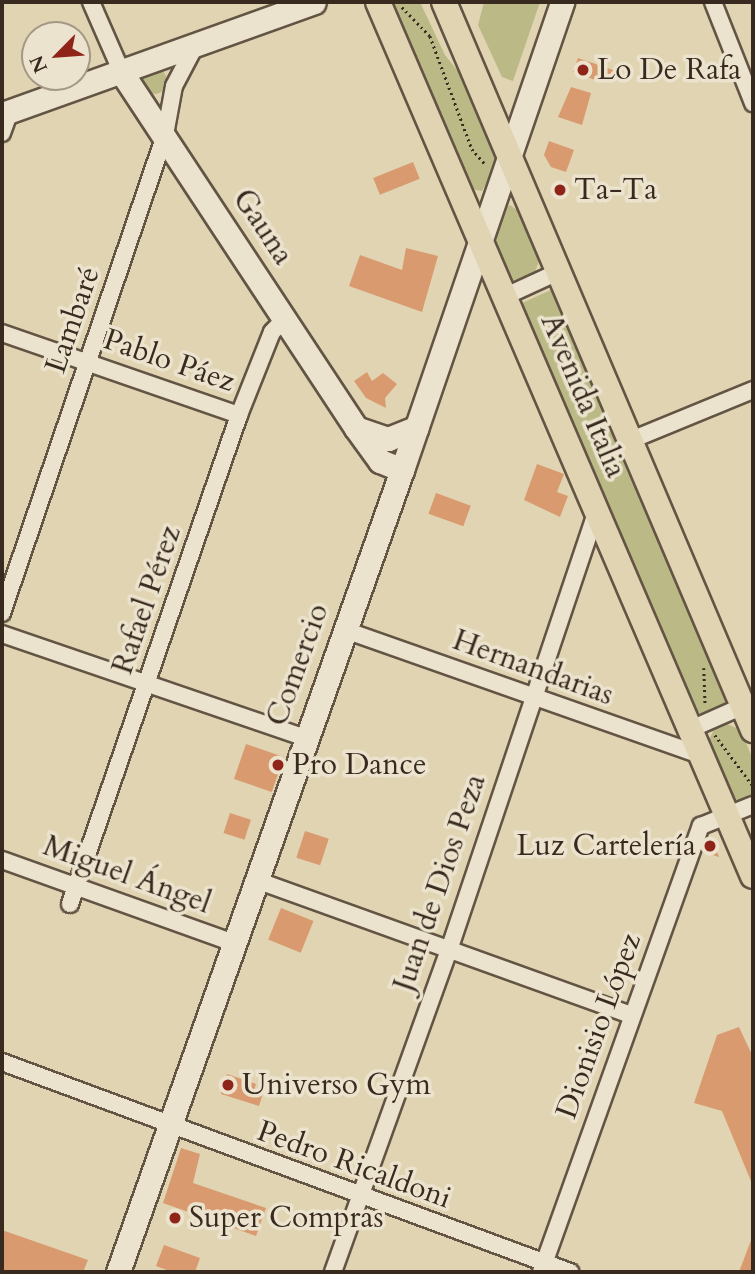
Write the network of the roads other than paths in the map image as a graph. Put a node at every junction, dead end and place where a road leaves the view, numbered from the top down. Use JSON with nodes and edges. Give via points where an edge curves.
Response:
{"nodes":[{"id":1,"x":91,"y":2,"type":"edge"},
{"id":2,"x":314,"y":2,"type":"edge"},
{"id":3,"x":378,"y":2,"type":"edge"},
{"id":4,"x":429,"y":2,"type":"edge"},
{"id":5,"x":444,"y":2,"type":"edge"},
{"id":6,"x":562,"y":2,"type":"edge"},
{"id":7,"x":713,"y":2,"type":"edge"},
{"id":8,"x":195,"y":46,"type":"junction"},
{"id":9,"x":122,"y":73,"type":"junction"},
{"id":10,"x":479,"y":82,"type":"junction"},
{"id":11,"x":753,"y":103,"type":"edge"},
{"id":12,"x":6,"y":113,"type":"edge"},
{"id":13,"x":2,"y":133,"type":"edge"},
{"id":14,"x":165,"y":135,"type":"junction"},
{"id":15,"x":510,"y":158,"type":"junction"},
{"id":16,"x":481,"y":241,"type":"junction"},
{"id":17,"x":558,"y":272,"type":"junction"},
{"id":18,"x":506,"y":296,"type":"junction"},
{"id":19,"x":285,"y":319,"type":"junction"},
{"id":20,"x":2,"y":332,"type":"edge"},
{"id":21,"x":88,"y":363,"type":"junction"},
{"id":22,"x":753,"y":390,"type":"edge"},
{"id":23,"x":239,"y":415,"type":"junction"},
{"id":24,"x":417,"y":427,"type":"junction"},
{"id":25,"x":356,"y":428,"type":"junction"},
{"id":26,"x":631,"y":440,"type":"junction"},
{"id":27,"x":402,"y":470,"type":"junction"},
{"id":28,"x":598,"y":510,"type":"junction"},
{"id":29,"x":2,"y":613,"type":"edge"},
{"id":30,"x":345,"y":630,"type":"junction"},
{"id":31,"x":2,"y":634,"type":"edge"},
{"id":32,"x":148,"y":685,"type":"junction"},
{"id":33,"x":531,"y":698,"type":"junction"},
{"id":34,"x":748,"y":703,"type":"edge"},
{"id":35,"x":700,"y":725,"type":"junction"},
{"id":36,"x":753,"y":730,"type":"edge"},
{"id":37,"x":305,"y":737,"type":"junction"},
{"id":38,"x":703,"y":756,"type":"junction"},
{"id":39,"x":753,"y":805,"type":"edge"},
{"id":40,"x":728,"y":816,"type":"junction"},
{"id":41,"x":2,"y":860,"type":"edge"},
{"id":42,"x":753,"y":876,"type":"edge"},
{"id":43,"x":256,"y":880,"type":"junction"},
{"id":44,"x":75,"y":885,"type":"junction"},
{"id":45,"x":70,"y":904,"type":"dead end"},
{"id":46,"x":234,"y":943,"type":"junction"},
{"id":47,"x":449,"y":950,"type":"junction"},
{"id":48,"x":631,"y":1015,"type":"junction"},
{"id":49,"x":2,"y":1062,"type":"edge"},
{"id":50,"x":170,"y":1124,"type":"junction"},
{"id":51,"x":360,"y":1198,"type":"junction"},
{"id":52,"x":542,"y":1268,"type":"edge"},
{"id":53,"x":118,"y":1272,"type":"edge"},
{"id":54,"x":333,"y":1272,"type":"edge"},
{"id":55,"x":570,"y":1272,"type":"edge"}],
"edges":[{"from":1,"to":9,"type":"street","name":"Gauna"},
{"from":2,"to":8,"type":"street"},
{"from":3,"to":16,"type":"main road","name":"Avenida Italia"},
{"from":4,"to":10,"type":"main road","via":[[453,58]]},
{"from":5,"to":10,"type":"main road","name":"Avenida Italia"},
{"from":6,"to":15,"type":"street","name":"Comercio"},
{"from":7,"to":11,"type":"street"},
{"from":8,"to":9,"type":"street"},
{"from":8,"to":14,"type":"street","name":"Lambaré","via":[[174,86]]},
{"from":9,"to":12,"type":"street"},
{"from":9,"to":14,"type":"street","name":"Gauna"},
{"from":10,"to":15,"type":"main road","name":"Avenida Italia"},
{"from":12,"to":13,"type":"street"},
{"from":14,"to":19,"type":"street","name":"Gauna"},
{"from":14,"to":21,"type":"street","name":"Lambaré"},
{"from":15,"to":16,"type":"street","name":"Comercio"},
{"from":15,"to":17,"type":"main road","name":"Avenida Italia"},
{"from":16,"to":18,"type":"main road","name":"Avenida Italia"},
{"from":16,"to":24,"type":"street","name":"Comercio"},
{"from":17,"to":18,"type":"street"},
{"from":17,"to":26,"type":"main road","name":"Avenida Italia"},
{"from":18,"to":28,"type":"main road","name":"Avenida Italia"},
{"from":19,"to":23,"type":"street","name":"Rafael Pérez","via":[[272,332]]},
{"from":19,"to":25,"type":"street","name":"Gauna"},
{"from":20,"to":21,"type":"street","name":"Pablo Páez"},
{"from":21,"to":23,"type":"street","name":"Pablo Páez"},
{"from":21,"to":29,"type":"street","name":"Lambaré"},
{"from":22,"to":26,"type":"street"},
{"from":23,"to":32,"type":"street","name":"Rafael Pérez"},
{"from":24,"to":25,"type":"street","via":[[387,439]]},
{"from":24,"to":27,"type":"street","name":"Comercio"},
{"from":25,"to":27,"type":"street","name":"Gauna","via":[[380,461]]},
{"from":26,"to":34,"type":"main road","name":"Avenida Italia"},
{"from":27,"to":30,"type":"street","name":"Comercio"},
{"from":28,"to":33,"type":"street","name":"Juan de Dios Peza"},
{"from":28,"to":35,"type":"main road","name":"Avenida Italia"},
{"from":30,"to":33,"type":"street","name":"Hernandarias"},
{"from":30,"to":37,"type":"street","name":"Comercio"},
{"from":31,"to":32,"type":"street"},
{"from":32,"to":37,"type":"street"},
{"from":32,"to":44,"type":"street","name":"Rafael Pérez"},
{"from":33,"to":38,"type":"street","name":"Hernandarias"},
{"from":33,"to":47,"type":"street","name":"Juan de Dios Peza"},
{"from":34,"to":35,"type":"street"},
{"from":34,"to":36,"type":"main road","name":"Avenida Italia"},
{"from":35,"to":38,"type":"main road","name":"Avenida Italia"},
{"from":37,"to":43,"type":"street","name":"Comercio"},
{"from":38,"to":40,"type":"main road","name":"Avenida Italia"},
{"from":39,"to":40,"type":"street"},
{"from":40,"to":42,"type":"main road","name":"Avenida Italia"},
{"from":40,"to":48,"type":"street","name":"Dionisio López","via":[[701,826]]},
{"from":41,"to":44,"type":"street","name":"Miguel Ángel"},
{"from":43,"to":46,"type":"street","name":"Comercio"},
{"from":43,"to":47,"type":"street","name":"Miguel Ángel"},
{"from":44,"to":45,"type":"street","name":"Rafael Pérez"},
{"from":44,"to":46,"type":"street","name":"Miguel Ángel"},
{"from":46,"to":50,"type":"street","name":"Comercio"},
{"from":47,"to":48,"type":"street","name":"Miguel Ángel"},
{"from":47,"to":51,"type":"street","name":"Juan de Dios Peza"},
{"from":48,"to":52,"type":"street","name":"Dionisio López"},
{"from":49,"to":50,"type":"street","name":"Pedro Ricaldoni"},
{"from":50,"to":51,"type":"street","name":"Pedro Ricaldoni"},
{"from":50,"to":53,"type":"street","name":"Comercio"},
{"from":51,"to":52,"type":"street","name":"Pedro Ricaldoni"},
{"from":51,"to":54,"type":"street","name":"Juan de Dios Peza"},
{"from":52,"to":55,"type":"street","name":"Pedro Ricaldoni"}]}
